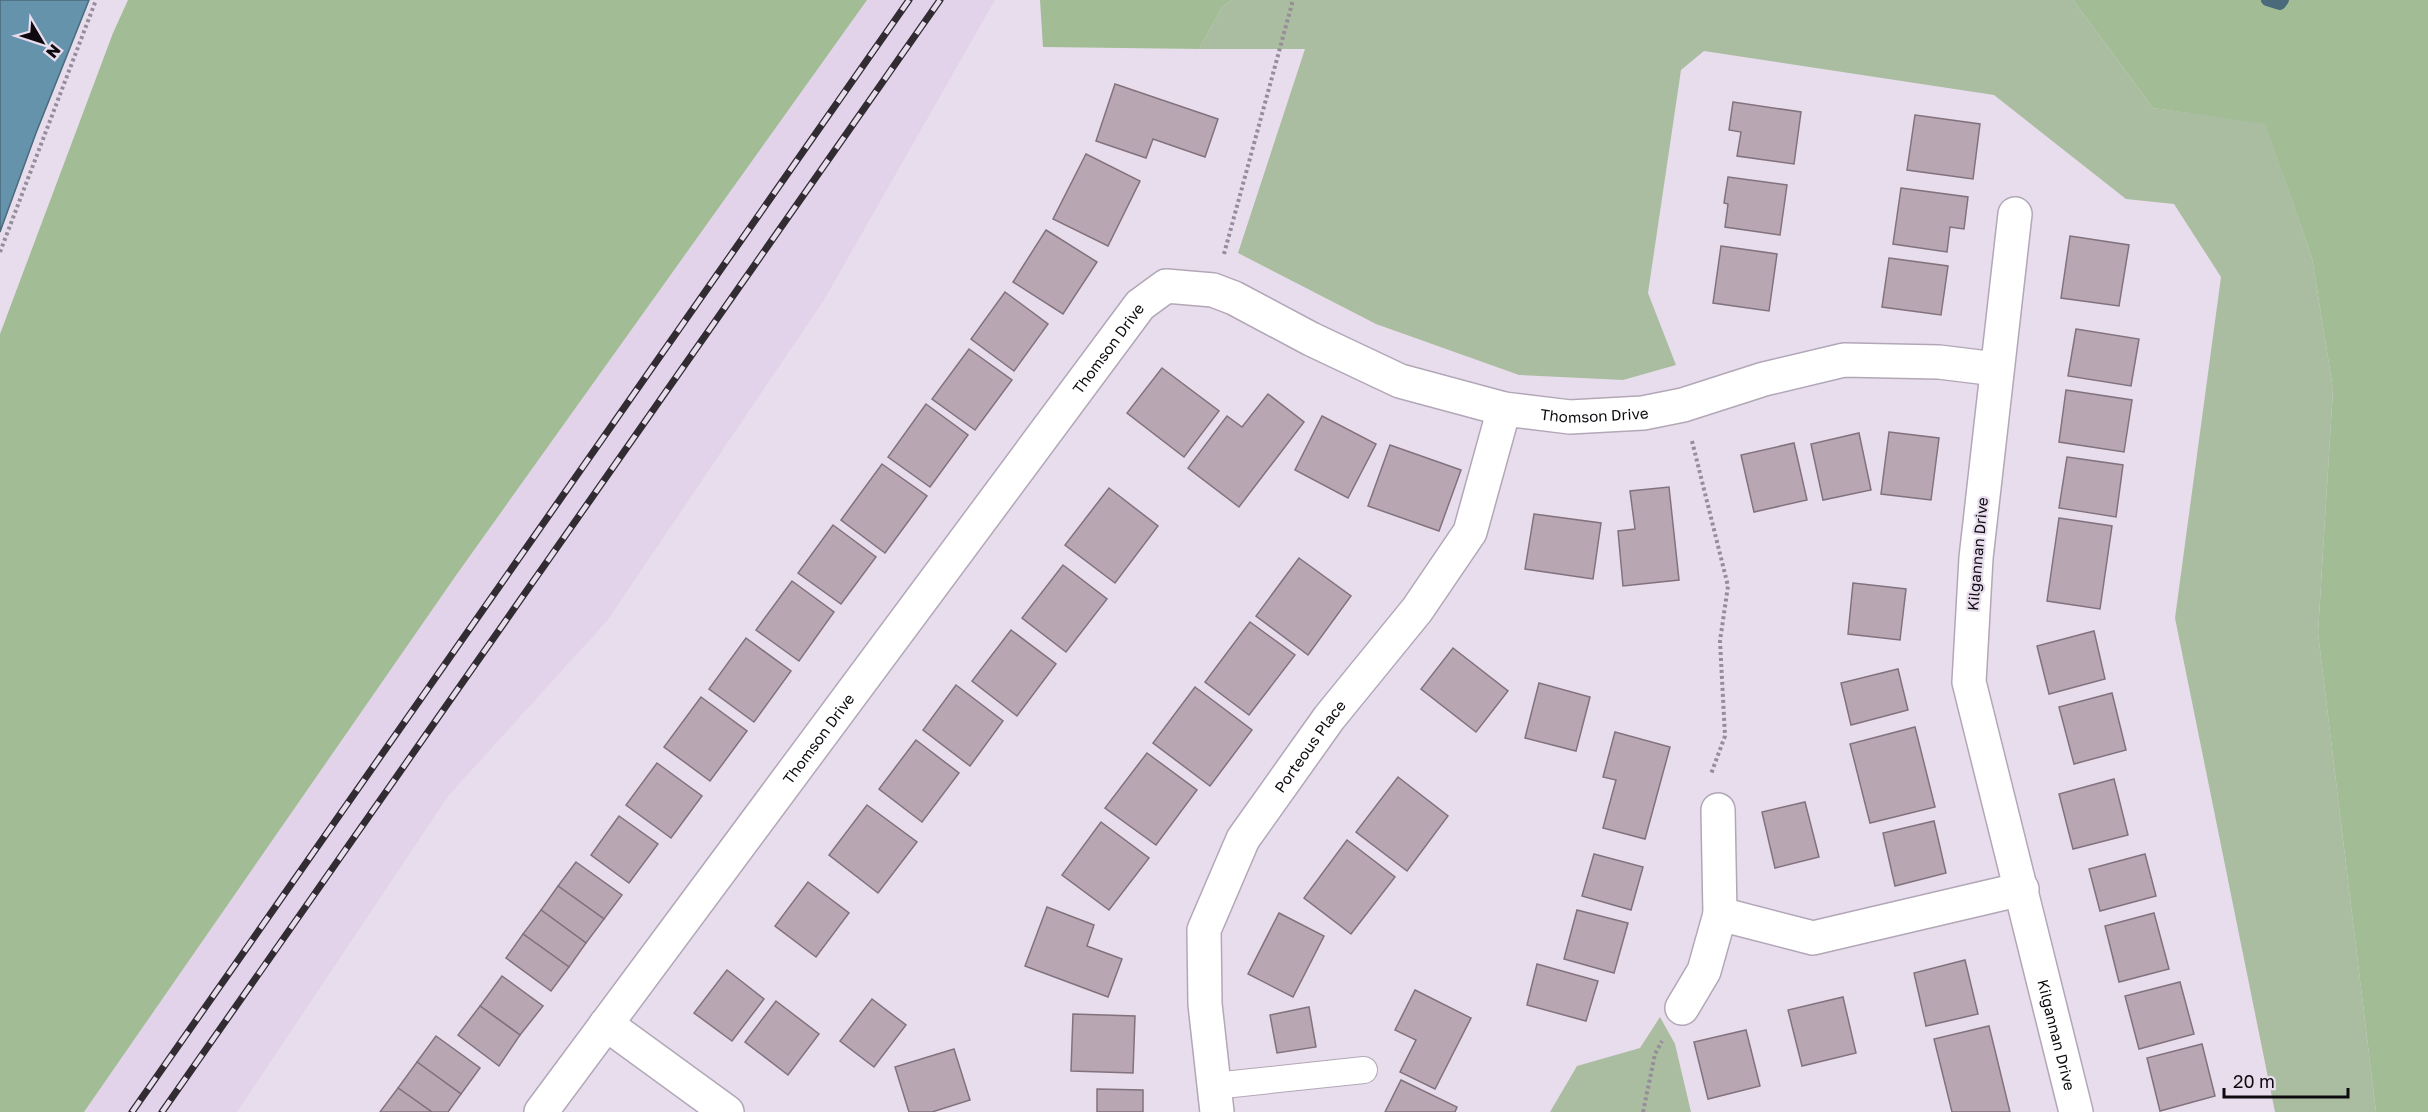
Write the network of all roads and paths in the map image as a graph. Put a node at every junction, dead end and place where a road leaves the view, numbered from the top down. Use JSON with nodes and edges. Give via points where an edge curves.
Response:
{"nodes":[{"id":1,"x":96,"y":0,"type":"edge"},
{"id":2,"x":1293,"y":0,"type":"edge"},
{"id":3,"x":2015,"y":214,"type":"dead end"},
{"id":4,"x":1231,"y":227,"type":"dead end"},
{"id":5,"x":0,"y":252,"type":"edge"},
{"id":6,"x":1996,"y":369,"type":"junction"},
{"id":7,"x":1683,"y":405,"type":"junction"},
{"id":8,"x":1504,"y":409,"type":"junction"},
{"id":9,"x":1718,"y":810,"type":"joint"},
{"id":10,"x":2022,"y":889,"type":"junction"},
{"id":11,"x":1720,"y":914,"type":"junction"},
{"id":12,"x":1682,"y":1008,"type":"joint"},
{"id":13,"x":606,"y":1024,"type":"junction"},
{"id":14,"x":1364,"y":1070,"type":"dead end"},
{"id":15,"x":1216,"y":1099,"type":"edge"},
{"id":16,"x":540,"y":1112,"type":"edge"},
{"id":17,"x":727,"y":1112,"type":"edge"},
{"id":18,"x":1643,"y":1112,"type":"edge"},
{"id":19,"x":2076,"y":1112,"type":"edge"}],
"edges":[{"from":1,"to":5,"type":"path"},
{"from":2,"to":4,"type":"path"},
{"from":3,"to":6,"type":"street","name":"Kilgannan Drive"},
{"from":6,"to":7,"type":"street","name":"Thomson Drive","via":[[1939,362],[1844,360],[1764,379]]},
{"from":6,"to":10,"type":"street","name":"Kilgannan Drive","via":[[1976,558],[1970,682]]},
{"from":7,"to":8,"type":"street","name":"Thomson Drive","via":[[1643,413],[1570,417]]},
{"from":7,"to":9,"type":"path","via":[[1728,586],[1720,641],[1725,736],[1699,807]]},
{"from":8,"to":13,"type":"street","name":"Thomson Drive","via":[[1400,381],[1224,294],[1166,286],[1140,305]]},
{"from":8,"to":15,"type":"street","name":"Porteous Place","via":[[1470,532],[1418,610],[1329,717],[1243,839],[1204,930],[1205,1004]]},
{"from":9,"to":11,"type":"street"},
{"from":10,"to":11,"type":"street","via":[[1813,938]]},
{"from":10,"to":19,"type":"street","name":"Kilgannan Drive"},
{"from":11,"to":12,"type":"street","via":[[1704,971]]},
{"from":12,"to":18,"type":"path","via":[[1655,1054]]},
{"from":13,"to":16,"type":"street","name":"Thomson Drive"},
{"from":13,"to":17,"type":"street"},
{"from":14,"to":15,"type":"lane"}]}
